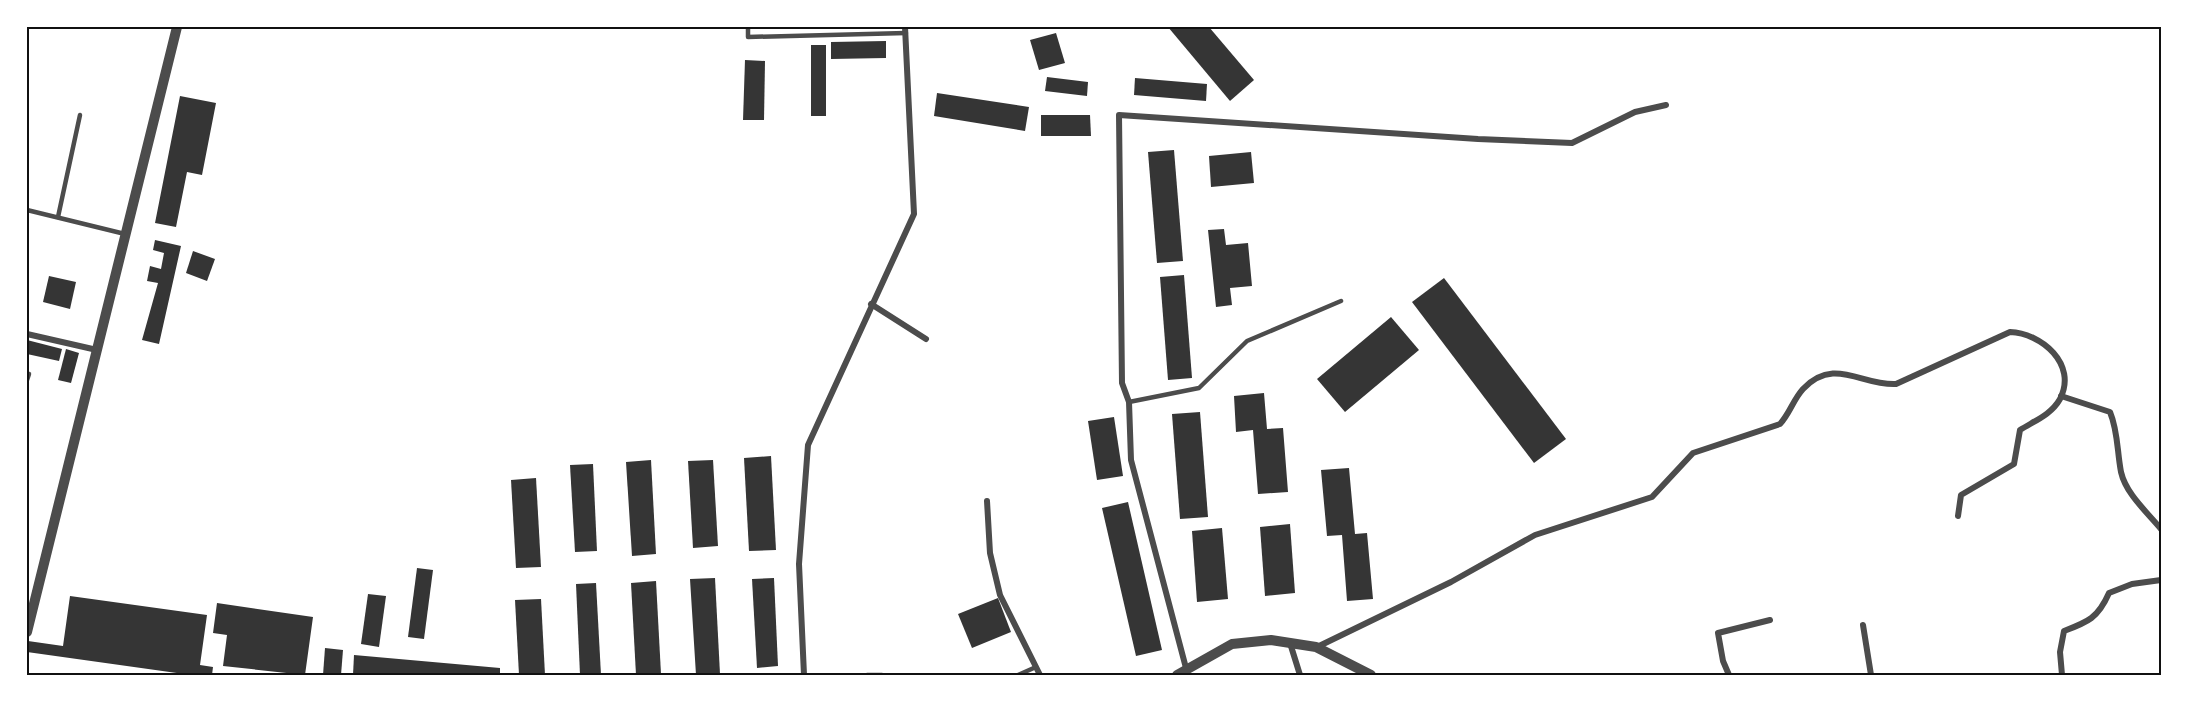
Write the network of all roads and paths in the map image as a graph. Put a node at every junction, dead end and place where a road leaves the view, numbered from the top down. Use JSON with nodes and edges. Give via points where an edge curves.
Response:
{"nodes":[{"id":1,"x":177,"y":27,"type":"edge"},
{"id":2,"x":748,"y":27,"type":"edge"},
{"id":3,"x":905,"y":30,"type":"edge"},
{"id":4,"x":1666,"y":105,"type":"dead end"},
{"id":5,"x":80,"y":115,"type":"dead end"},
{"id":6,"x":27,"y":210,"type":"edge"},
{"id":7,"x":58,"y":218,"type":"junction"},
{"id":8,"x":125,"y":234,"type":"junction"},
{"id":9,"x":1341,"y":301,"type":"dead end"},
{"id":10,"x":871,"y":304,"type":"junction"},
{"id":11,"x":27,"y":334,"type":"edge"},
{"id":12,"x":926,"y":339,"type":"dead end"},
{"id":13,"x":97,"y":350,"type":"junction"},
{"id":14,"x":29,"y":374,"type":"dead end"},
{"id":15,"x":27,"y":380,"type":"edge"},
{"id":16,"x":2061,"y":396,"type":"junction"},
{"id":17,"x":1129,"y":402,"type":"junction"},
{"id":18,"x":987,"y":501,"type":"dead end"},
{"id":19,"x":1958,"y":516,"type":"dead end"},
{"id":20,"x":2161,"y":530,"type":"edge"},
{"id":21,"x":2161,"y":580,"type":"edge"},
{"id":22,"x":1770,"y":620,"type":"dead end"},
{"id":23,"x":1863,"y":625,"type":"dead end"},
{"id":24,"x":27,"y":632,"type":"edge"},
{"id":25,"x":1290,"y":643,"type":"junction"},
{"id":26,"x":1316,"y":647,"type":"junction"},
{"id":27,"x":1036,"y":667,"type":"junction"},
{"id":28,"x":1181,"y":672,"type":"edge"},
{"id":29,"x":804,"y":675,"type":"edge"},
{"id":30,"x":867,"y":675,"type":"edge"},
{"id":31,"x":882,"y":675,"type":"edge"},
{"id":32,"x":1018,"y":675,"type":"edge"},
{"id":33,"x":1040,"y":675,"type":"edge"},
{"id":34,"x":1300,"y":675,"type":"edge"},
{"id":35,"x":1371,"y":675,"type":"edge"},
{"id":36,"x":1729,"y":675,"type":"edge"},
{"id":37,"x":1871,"y":675,"type":"edge"},
{"id":38,"x":2062,"y":675,"type":"edge"}],
"edges":[{"from":1,"to":8,"type":"street"},
{"from":2,"to":3,"type":"lane","via":[[748,37]]},
{"from":3,"to":10,"type":"street","via":[[914,214]]},
{"from":4,"to":17,"type":"street","via":[[1635,112],[1572,142],[1119,115],[1122,383]]},
{"from":5,"to":7,"type":"lane"},
{"from":6,"to":7,"type":"lane"},
{"from":7,"to":8,"type":"lane"},
{"from":8,"to":13,"type":"street"},
{"from":9,"to":17,"type":"lane","via":[[1247,341],[1199,388]]},
{"from":10,"to":12,"type":"street"},
{"from":10,"to":29,"type":"street","via":[[808,445],[799,564]]},
{"from":11,"to":13,"type":"street"},
{"from":13,"to":24,"type":"street"},
{"from":14,"to":15,"type":"lane"},
{"from":16,"to":19,"type":"street","via":[[2044,416],[2020,430],[2014,464],[1961,495]]},
{"from":16,"to":20,"type":"street","via":[[2110,412],[2128,489]]},
{"from":16,"to":26,"type":"street","via":[[2063,377],[2053,351],[2020,332],[2010,332],[1896,384],[1877,383],[1850,374],[1822,376],[1805,386],[1780,424],[1693,453],[1652,497],[1535,534],[1451,582]]},
{"from":17,"to":28,"type":"street","via":[[1131,460]]},
{"from":18,"to":27,"type":"street","via":[[990,553],[1000,595]]},
{"from":21,"to":38,"type":"street","via":[[2132,584],[2109,594],[2101,611],[2064,631],[2060,652]]},
{"from":22,"to":36,"type":"street","via":[[1719,633]]},
{"from":23,"to":37,"type":"street"},
{"from":25,"to":26,"type":"street"},
{"from":25,"to":28,"type":"street","via":[[1271,640],[1232,644]]},
{"from":25,"to":34,"type":"street"},
{"from":26,"to":35,"type":"street"},
{"from":27,"to":32,"type":"lane"},
{"from":27,"to":33,"type":"street"},
{"from":30,"to":31,"type":"lane"}]}
